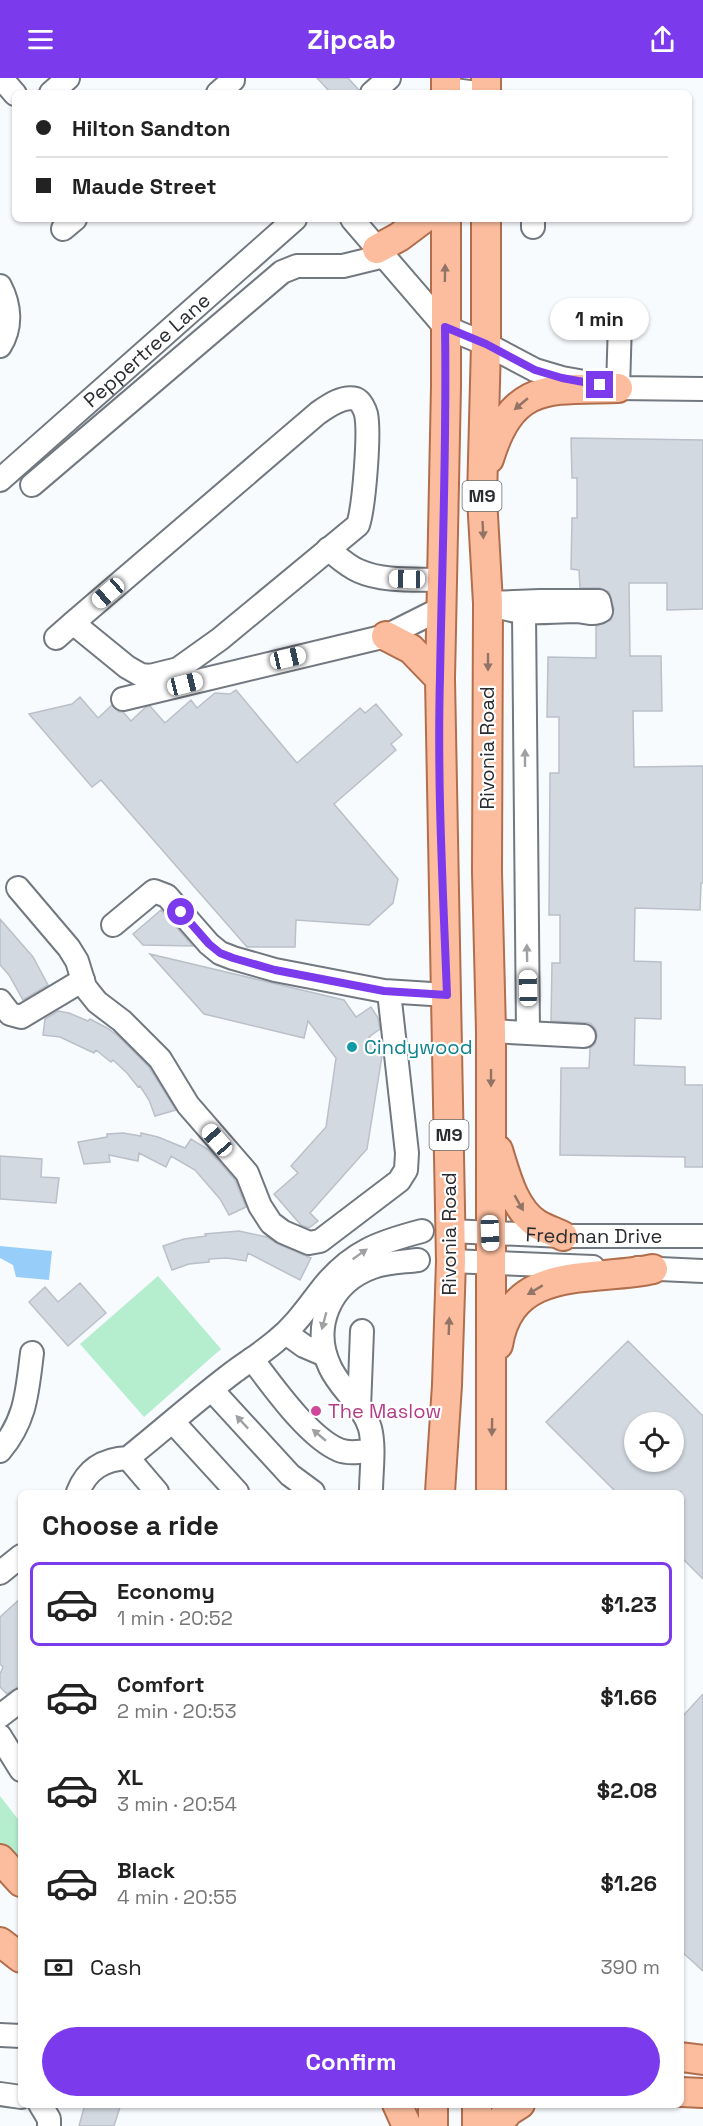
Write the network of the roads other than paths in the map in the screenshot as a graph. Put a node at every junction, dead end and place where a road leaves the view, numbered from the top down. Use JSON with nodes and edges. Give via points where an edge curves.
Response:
{"nodes":[{"id":1,"x":2,"y":78,"type":"edge"},
{"id":2,"x":68,"y":78,"type":"edge"},
{"id":3,"x":389,"y":78,"type":"edge"},
{"id":4,"x":446,"y":87,"type":"edge"},
{"id":5,"x":12,"y":90,"type":"edge"},
{"id":6,"x":54,"y":90,"type":"edge"},
{"id":7,"x":375,"y":90,"type":"edge"},
{"id":8,"x":462,"y":90,"type":"edge"},
{"id":9,"x":292,"y":222,"type":"edge"},
{"id":10,"x":355,"y":222,"type":"edge"},
{"id":11,"x":419,"y":222,"type":"edge"},
{"id":12,"x":446,"y":222,"type":"edge"},
{"id":13,"x":486,"y":222,"type":"edge"},
{"id":14,"x":381,"y":253,"type":"junction"},
{"id":15,"x":0,"y":286,"type":"edge"},
{"id":16,"x":620,"y":322,"type":"dead end"},
{"id":17,"x":445,"y":327,"type":"junction"},
{"id":18,"x":486,"y":344,"type":"junction"},
{"id":19,"x":0,"y":346,"type":"edge"},
{"id":20,"x":618,"y":388,"type":"junction"},
{"id":21,"x":703,"y":389,"type":"edge"},
{"id":22,"x":0,"y":480,"type":"edge"},
{"id":23,"x":32,"y":485,"type":"dead end"},
{"id":24,"x":482,"y":498,"type":"junction"},
{"id":25,"x":328,"y":549,"type":"junction"},
{"id":26,"x":443,"y":580,"type":"junction"},
{"id":27,"x":488,"y":603,"type":"junction"},
{"id":28,"x":442,"y":608,"type":"junction"},
{"id":29,"x":524,"y":613,"type":"junction"},
{"id":30,"x":74,"y":623,"type":"junction"},
{"id":31,"x":386,"y":636,"type":"junction"},
{"id":32,"x":56,"y":638,"type":"dead end"},
{"id":33,"x":440,"y":679,"type":"junction"},
{"id":34,"x":123,"y":699,"type":"dead end"},
{"id":35,"x":487,"y":850,"type":"junction"},
{"id":36,"x":442,"y":851,"type":"junction"},
{"id":37,"x":18,"y":888,"type":"dead end"},
{"id":38,"x":113,"y":925,"type":"dead end"},
{"id":39,"x":82,"y":980,"type":"junction"},
{"id":40,"x":390,"y":992,"type":"junction"},
{"id":41,"x":447,"y":995,"type":"junction"},
{"id":42,"x":0,"y":1001,"type":"edge"},
{"id":43,"x":491,"y":1031,"type":"junction"},
{"id":44,"x":528,"y":1032,"type":"junction"},
{"id":45,"x":584,"y":1036,"type":"dead end"},
{"id":46,"x":490,"y":1129,"type":"junction"},
{"id":47,"x":436,"y":1231,"type":"junction"},
{"id":48,"x":490,"y":1233,"type":"junction"},
{"id":49,"x":563,"y":1236,"type":"junction"},
{"id":50,"x":703,"y":1236,"type":"edge"},
{"id":51,"x":418,"y":1260,"type":"dead end"},
{"id":52,"x":451,"y":1261,"type":"junction"},
{"id":53,"x":492,"y":1263,"type":"junction"},
{"id":54,"x":653,"y":1269,"type":"junction"},
{"id":55,"x":703,"y":1271,"type":"edge"},
{"id":56,"x":362,"y":1331,"type":"dead end"},
{"id":57,"x":286,"y":1333,"type":"junction"},
{"id":58,"x":32,"y":1353,"type":"dead end"},
{"id":59,"x":325,"y":1356,"type":"junction"},
{"id":60,"x":252,"y":1359,"type":"junction"},
{"id":61,"x":492,"y":1378,"type":"junction"},
{"id":62,"x":212,"y":1390,"type":"junction"},
{"id":63,"x":359,"y":1408,"type":"junction"},
{"id":64,"x":173,"y":1422,"type":"junction"},
{"id":65,"x":372,"y":1450,"type":"junction"},
{"id":66,"x":0,"y":1451,"type":"edge"},
{"id":67,"x":128,"y":1458,"type":"junction"},
{"id":68,"x":79,"y":1490,"type":"edge"},
{"id":69,"x":155,"y":1490,"type":"edge"},
{"id":70,"x":235,"y":1490,"type":"edge"},
{"id":71,"x":310,"y":1490,"type":"edge"},
{"id":72,"x":371,"y":1490,"type":"edge"},
{"id":73,"x":440,"y":1490,"type":"edge"},
{"id":74,"x":491,"y":1490,"type":"edge"},
{"id":75,"x":18,"y":1558,"type":"edge"},
{"id":76,"x":0,"y":1573,"type":"edge"},
{"id":77,"x":18,"y":1702,"type":"edge"},
{"id":78,"x":0,"y":1716,"type":"edge"},
{"id":79,"x":0,"y":1736,"type":"edge"},
{"id":80,"x":18,"y":1765,"type":"edge"},
{"id":81,"x":0,"y":1858,"type":"edge"},
{"id":82,"x":18,"y":1878,"type":"edge"},
{"id":83,"x":0,"y":1941,"type":"edge"},
{"id":84,"x":18,"y":1956,"type":"edge"},
{"id":85,"x":0,"y":2035,"type":"edge"},
{"id":86,"x":18,"y":2036,"type":"edge"},
{"id":87,"x":684,"y":2057,"type":"edge"},
{"id":88,"x":703,"y":2060,"type":"edge"},
{"id":89,"x":684,"y":2093,"type":"edge"},
{"id":90,"x":0,"y":2094,"type":"edge"},
{"id":91,"x":703,"y":2094,"type":"edge"},
{"id":92,"x":18,"y":2097,"type":"edge"},
{"id":93,"x":42,"y":2108,"type":"edge"},
{"id":94,"x":399,"y":2108,"type":"edge"},
{"id":95,"x":433,"y":2108,"type":"edge"},
{"id":96,"x":477,"y":2108,"type":"edge"},
{"id":97,"x":514,"y":2108,"type":"edge"},
{"id":98,"x":49,"y":2126,"type":"edge"},
{"id":99,"x":407,"y":2126,"type":"edge"},
{"id":100,"x":433,"y":2126,"type":"edge"},
{"id":101,"x":477,"y":2126,"type":"edge"},
{"id":102,"x":496,"y":2126,"type":"edge"}],
"edges":[{"from":1,"to":5,"type":"street"},
{"from":2,"to":6,"type":"street"},
{"from":3,"to":7,"type":"street"},
{"from":4,"to":8,"type":"street"},
{"from":9,"to":22,"type":"street","name":"Peppertree Lane"},
{"from":10,"to":14,"type":"street"},
{"from":11,"to":14,"type":"main road"},
{"from":17,"to":12,"type":"main road","name":"Rivonia Road","number":"M9","one_way":true},
{"from":13,"to":18,"type":"main road","name":"Rivonia Road","number":"M9"},
{"from":14,"to":17,"type":"street"},
{"from":14,"to":23,"type":"street","via":[[343,266],[297,266],[282,272]]},
{"from":15,"to":19,"type":"street","via":[[8,315],[8,329]]},
{"from":16,"to":20,"type":"street"},
{"from":17,"to":18,"type":"street"},
{"from":17,"to":26,"type":"main road","name":"Rivonia Road","number":"M9"},
{"from":18,"to":20,"type":"street","via":[[548,374]]},
{"from":18,"to":24,"type":"main road","name":"Rivonia Road","number":"M9"},
{"from":20,"to":21,"type":"street"},
{"from":20,"to":24,"type":"main road","one_way":true,"via":[[550,390],[521,403],[497,436]]},
{"from":24,"to":27,"type":"main road","name":"Rivonia Road","number":"M9","one_way":true},
{"from":25,"to":26,"type":"street","via":[[348,565],[369,574],[389,579]]},
{"from":25,"to":30,"type":"street","via":[[220,639],[177,669],[163,674],[135,672]]},
{"from":25,"to":30,"type":"street","via":[[358,525],[362,510],[366,415],[356,399],[341,400],[318,412]]},
{"from":26,"to":28,"type":"main road","name":"Rivonia Road","number":"M9"},
{"from":27,"to":29,"type":"street"},
{"from":27,"to":29,"type":"street","via":[[599,601],[601,611]]},
{"from":27,"to":35,"type":"main road","name":"Rivonia Road","number":"M9","one_way":true},
{"from":28,"to":31,"type":"street"},
{"from":28,"to":33,"type":"main road","name":"Rivonia Road","number":"M9"},
{"from":44,"to":29,"type":"street","one_way":true},
{"from":30,"to":32,"type":"street"},
{"from":31,"to":33,"type":"main road","via":[[411,649]]},
{"from":31,"to":34,"type":"street"},
{"from":33,"to":36,"type":"main road","name":"Rivonia Road","number":"M9"},
{"from":35,"to":36,"type":"main road"},
{"from":35,"to":43,"type":"main road","name":"Rivonia Road","number":"M9"},
{"from":36,"to":41,"type":"main road","name":"Rivonia Road","number":"M9"},
{"from":37,"to":39,"type":"street","via":[[69,948]]},
{"from":38,"to":40,"type":"street","via":[[154,891],[167,896],[209,944],[226,956],[275,970]]},
{"from":39,"to":40,"type":"street","via":[[97,1002],[122,1020],[160,1059],[188,1105],[247,1173],[271,1222],[309,1243],[320,1241],[399,1180],[406,1170]]},
{"from":39,"to":42,"type":"street","via":[[21,1017],[10,1014]]},
{"from":40,"to":41,"type":"street"},
{"from":41,"to":47,"type":"main road","name":"Rivonia Road","number":"M9"},
{"from":43,"to":44,"type":"street"},
{"from":43,"to":46,"type":"main road","name":"Rivonia Road","number":"M9","one_way":true},
{"from":44,"to":45,"type":"street"},
{"from":46,"to":48,"type":"main road","name":"Rivonia Road","number":"M9"},
{"from":46,"to":49,"type":"main road","one_way":true,"via":[[521,1209],[537,1224]]},
{"from":47,"to":48,"type":"street","name":"Fredman Drive"},
{"from":47,"to":52,"type":"main road","name":"Rivonia Road","number":"M9"},
{"from":57,"to":47,"type":"street","name":"Fredman Drive","one_way":true,"via":[[333,1275],[367,1249],[384,1241]]},
{"from":48,"to":49,"type":"street","name":"Fredman Drive"},
{"from":48,"to":53,"type":"main road","name":"Rivonia Road","number":"M9"},
{"from":49,"to":50,"type":"street","name":"Fredman Drive"},
{"from":51,"to":59,"type":"street","one_way":true,"via":[[374,1267],[346,1283],[330,1304],[323,1324]]},
{"from":52,"to":53,"type":"street","name":"Fredman Drive"},
{"from":73,"to":52,"type":"main road","name":"Rivonia Road","number":"M9","one_way":true},
{"from":53,"to":54,"type":"street","name":"Fredman Drive"},
{"from":53,"to":61,"type":"main road","name":"Rivonia Road","number":"M9"},
{"from":54,"to":55,"type":"street","name":"Fredman Drive"},
{"from":54,"to":61,"type":"main road","one_way":true,"via":[[570,1278],[537,1287],[508,1314]]},
{"from":56,"to":63,"type":"street"},
{"from":57,"to":59,"type":"street"},
{"from":57,"to":60,"type":"street","name":"Fredman Drive"},
{"from":58,"to":66,"type":"street","via":[[21,1419]]},
{"from":59,"to":63,"type":"street"},
{"from":60,"to":62,"type":"street","name":"Fredman Drive"},
{"from":65,"to":60,"type":"street","one_way":true,"via":[[339,1450],[319,1435],[297,1415]]},
{"from":61,"to":74,"type":"main road","name":"Rivonia Road","number":"M9","one_way":true},
{"from":62,"to":64,"type":"street","name":"Fredman Drive"},
{"from":71,"to":62,"type":"street","one_way":true,"via":[[290,1475]]},
{"from":63,"to":65,"type":"street","via":[[370,1430]]},
{"from":64,"to":67,"type":"street","name":"Fredman Drive"},
{"from":64,"to":70,"type":"street"},
{"from":65,"to":72,"type":"street"},
{"from":67,"to":68,"type":"street","via":[[97,1466]]},
{"from":67,"to":69,"type":"street"},
{"from":75,"to":76,"type":"street"},
{"from":77,"to":78,"type":"street"},
{"from":79,"to":80,"type":"street"},
{"from":81,"to":82,"type":"main road"},
{"from":83,"to":84,"type":"main road"},
{"from":85,"to":86,"type":"street"},
{"from":87,"to":88,"type":"main road"},
{"from":89,"to":91,"type":"main road"},
{"from":90,"to":92,"type":"street"},
{"from":93,"to":98,"type":"street"},
{"from":94,"to":99,"type":"main road"},
{"from":95,"to":100,"type":"main road"},
{"from":96,"to":101,"type":"main road"},
{"from":97,"to":102,"type":"main road"}]}
